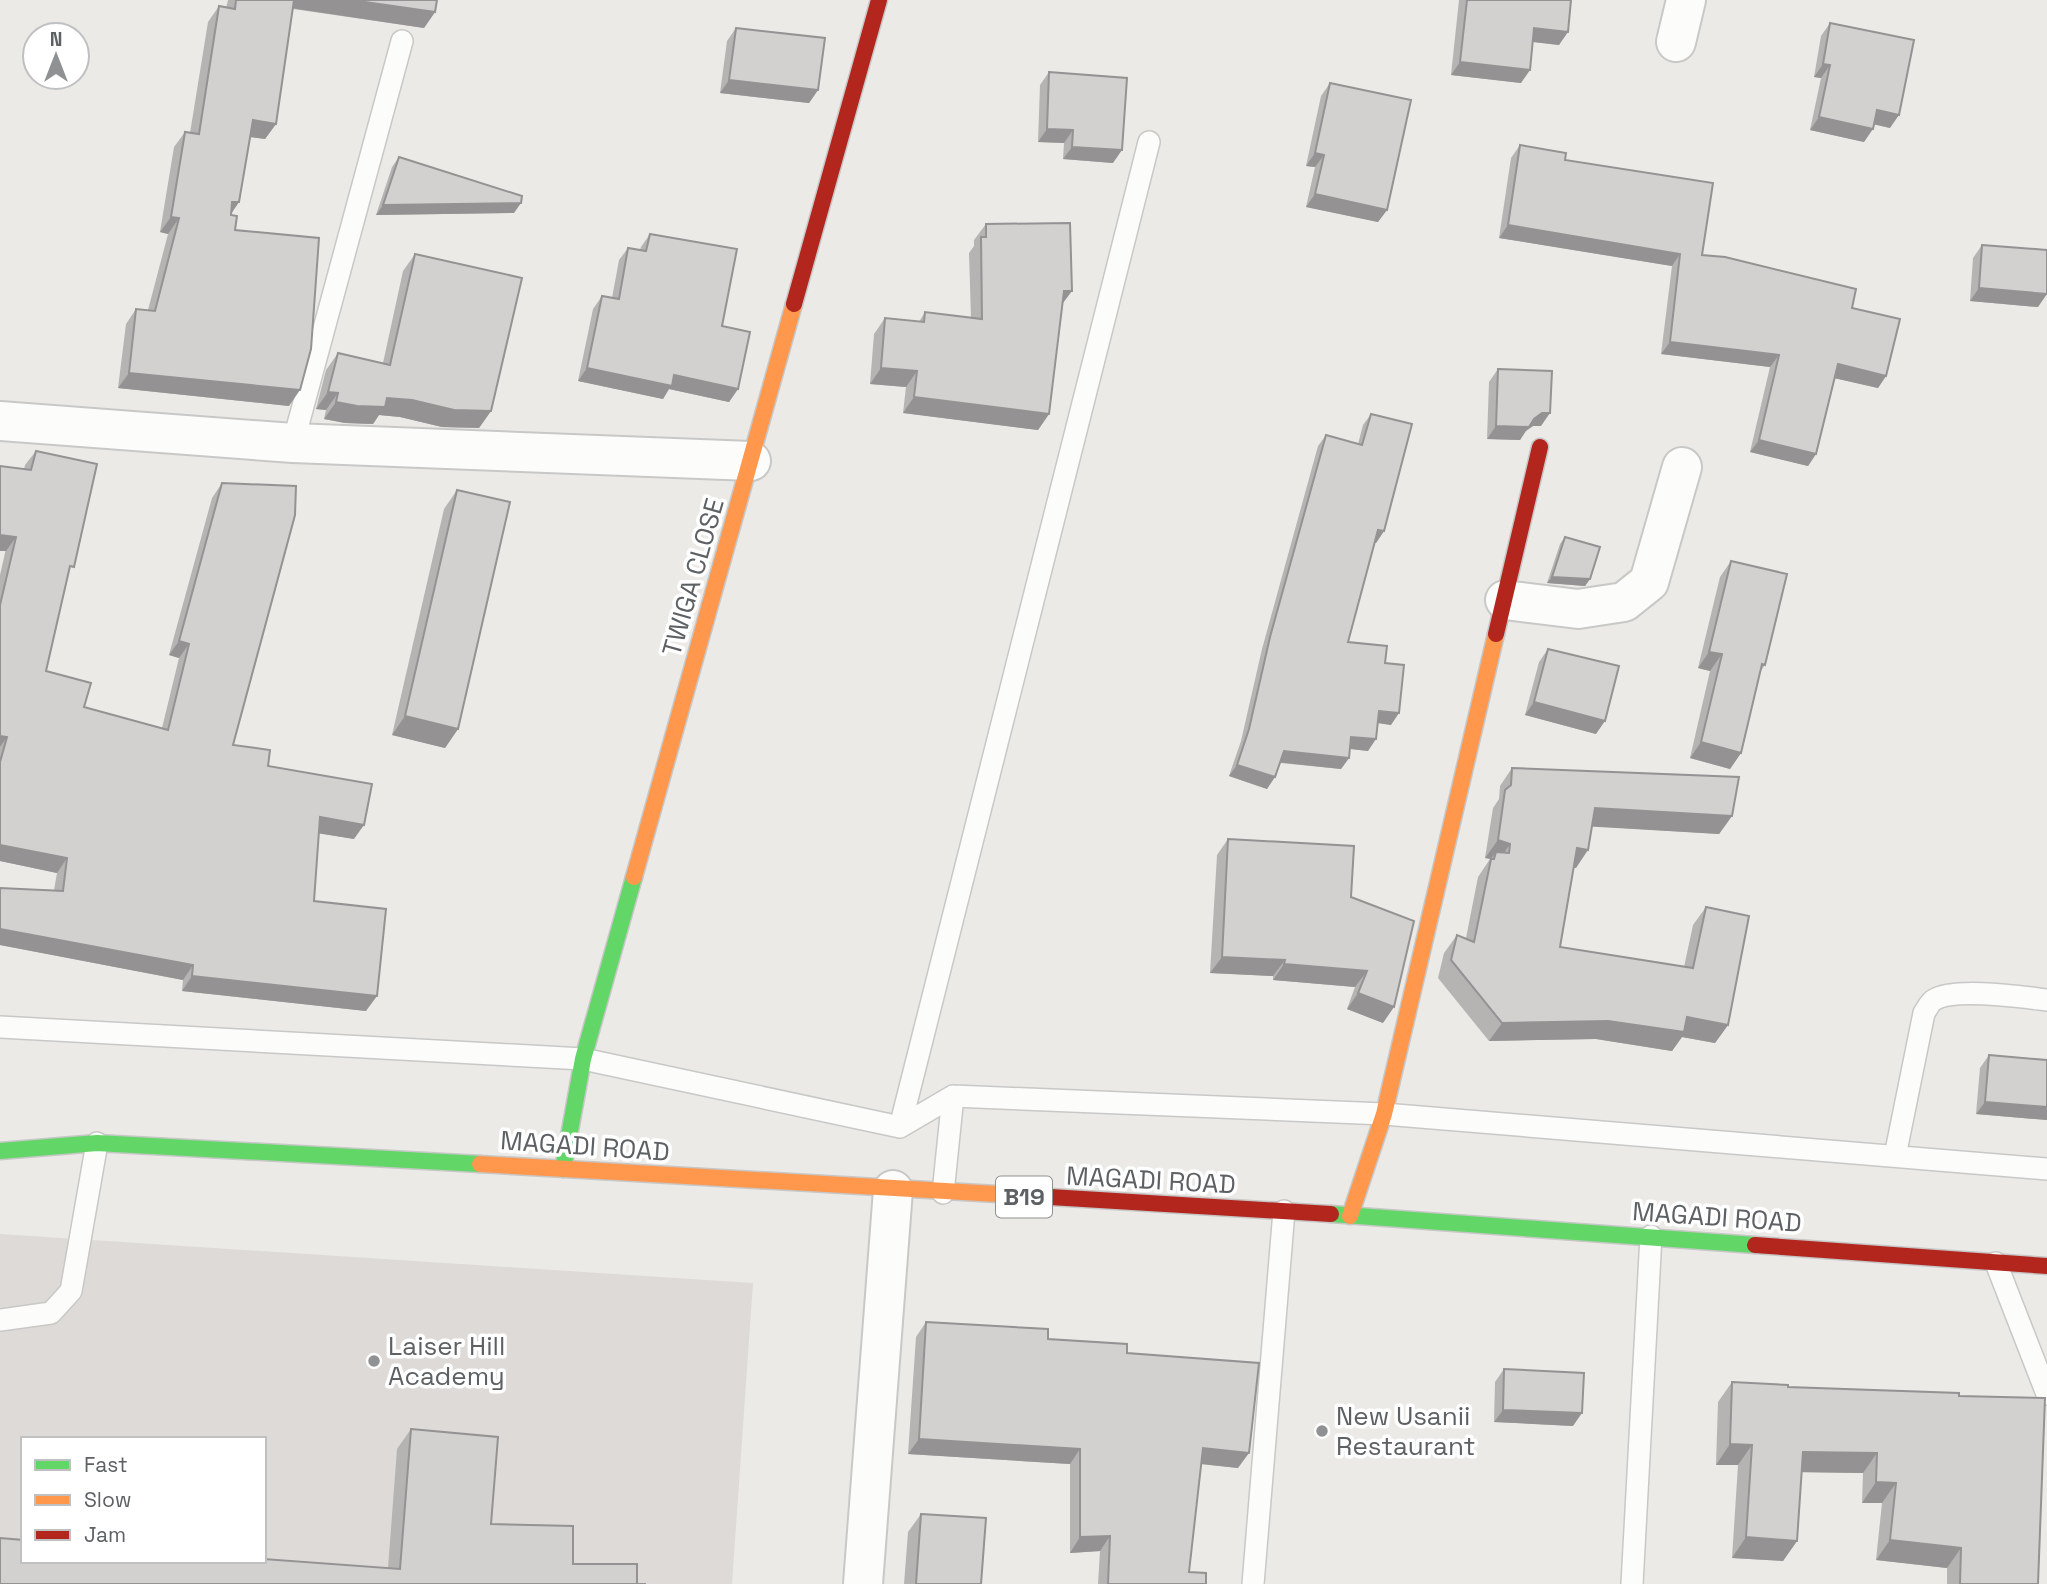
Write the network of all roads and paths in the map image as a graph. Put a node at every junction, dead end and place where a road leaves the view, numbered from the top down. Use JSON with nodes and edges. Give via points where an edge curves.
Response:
{"nodes":[{"id":1,"x":879,"y":0,"type":"edge"},
{"id":2,"x":1686,"y":0,"type":"edge"},
{"id":3,"x":402,"y":41,"type":"dead end"},
{"id":4,"x":1676,"y":42,"type":"dead end"},
{"id":5,"x":1149,"y":142,"type":"dead end"},
{"id":6,"x":0,"y":421,"type":"edge"},
{"id":7,"x":293,"y":443,"type":"junction"},
{"id":8,"x":1540,"y":447,"type":"dead end"},
{"id":9,"x":751,"y":461,"type":"junction"},
{"id":10,"x":1682,"y":467,"type":"dead end"},
{"id":11,"x":1505,"y":600,"type":"junction"},
{"id":12,"x":2047,"y":1000,"type":"edge"},
{"id":13,"x":0,"y":1027,"type":"edge"},
{"id":14,"x":583,"y":1059,"type":"junction"},
{"id":15,"x":953,"y":1096,"type":"junction"},
{"id":16,"x":1384,"y":1114,"type":"junction"},
{"id":17,"x":900,"y":1127,"type":"junction"},
{"id":18,"x":97,"y":1143,"type":"junction"},
{"id":19,"x":0,"y":1151,"type":"edge"},
{"id":20,"x":1895,"y":1156,"type":"junction"},
{"id":21,"x":563,"y":1169,"type":"junction"},
{"id":22,"x":2047,"y":1169,"type":"edge"},
{"id":23,"x":893,"y":1190,"type":"junction"},
{"id":24,"x":943,"y":1193,"type":"junction"},
{"id":25,"x":1284,"y":1211,"type":"junction"},
{"id":26,"x":1349,"y":1216,"type":"junction"},
{"id":27,"x":1651,"y":1237,"type":"junction"},
{"id":28,"x":1996,"y":1263,"type":"junction"},
{"id":29,"x":2047,"y":1266,"type":"edge"},
{"id":30,"x":0,"y":1320,"type":"edge"},
{"id":31,"x":2047,"y":1394,"type":"edge"},
{"id":32,"x":863,"y":1584,"type":"edge"},
{"id":33,"x":1253,"y":1584,"type":"edge"},
{"id":34,"x":1632,"y":1584,"type":"edge"}],
"edges":[{"from":1,"to":9,"type":"main road","name":"TWIGA CLOSE"},
{"from":2,"to":4,"type":"street"},
{"from":3,"to":7,"type":"lane"},
{"from":5,"to":17,"type":"lane"},
{"from":6,"to":7,"type":"street"},
{"from":7,"to":9,"type":"street"},
{"from":8,"to":11,"type":"main road"},
{"from":9,"to":14,"type":"main road","name":"TWIGA CLOSE"},
{"from":10,"to":11,"type":"street","via":[[1649,582],[1624,602],[1578,609]]},
{"from":11,"to":16,"type":"main road"},
{"from":12,"to":20,"type":"lane","via":[[1985,994],[1932,1000],[1924,1013]]},
{"from":13,"to":14,"type":"lane"},
{"from":14,"to":17,"type":"lane"},
{"from":14,"to":21,"type":"main road","name":"TWIGA CLOSE"},
{"from":15,"to":16,"type":"lane"},
{"from":15,"to":17,"type":"lane"},
{"from":15,"to":24,"type":"lane"},
{"from":16,"to":20,"type":"lane"},
{"from":16,"to":26,"type":"main road"},
{"from":18,"to":19,"type":"main road","name":"MAGADI ROAD","number":"B19"},
{"from":18,"to":21,"type":"main road","name":"MAGADI ROAD","number":"B19"},
{"from":18,"to":30,"type":"lane","via":[[71,1291],[51,1312]]},
{"from":20,"to":22,"type":"lane"},
{"from":21,"to":23,"type":"main road","name":"MAGADI ROAD","number":"B19"},
{"from":23,"to":24,"type":"main road","name":"MAGADI ROAD","number":"B19"},
{"from":23,"to":32,"type":"street"},
{"from":24,"to":25,"type":"main road","name":"MAGADI ROAD","number":"B19"},
{"from":25,"to":26,"type":"main road","name":"MAGADI ROAD","number":"B19"},
{"from":25,"to":33,"type":"lane"},
{"from":26,"to":27,"type":"main road","name":"MAGADI ROAD","number":"B19"},
{"from":27,"to":28,"type":"main road","name":"MAGADI ROAD","number":"B19"},
{"from":27,"to":34,"type":"lane"},
{"from":28,"to":29,"type":"main road","name":"MAGADI ROAD","number":"B19"},
{"from":28,"to":31,"type":"lane"}]}
